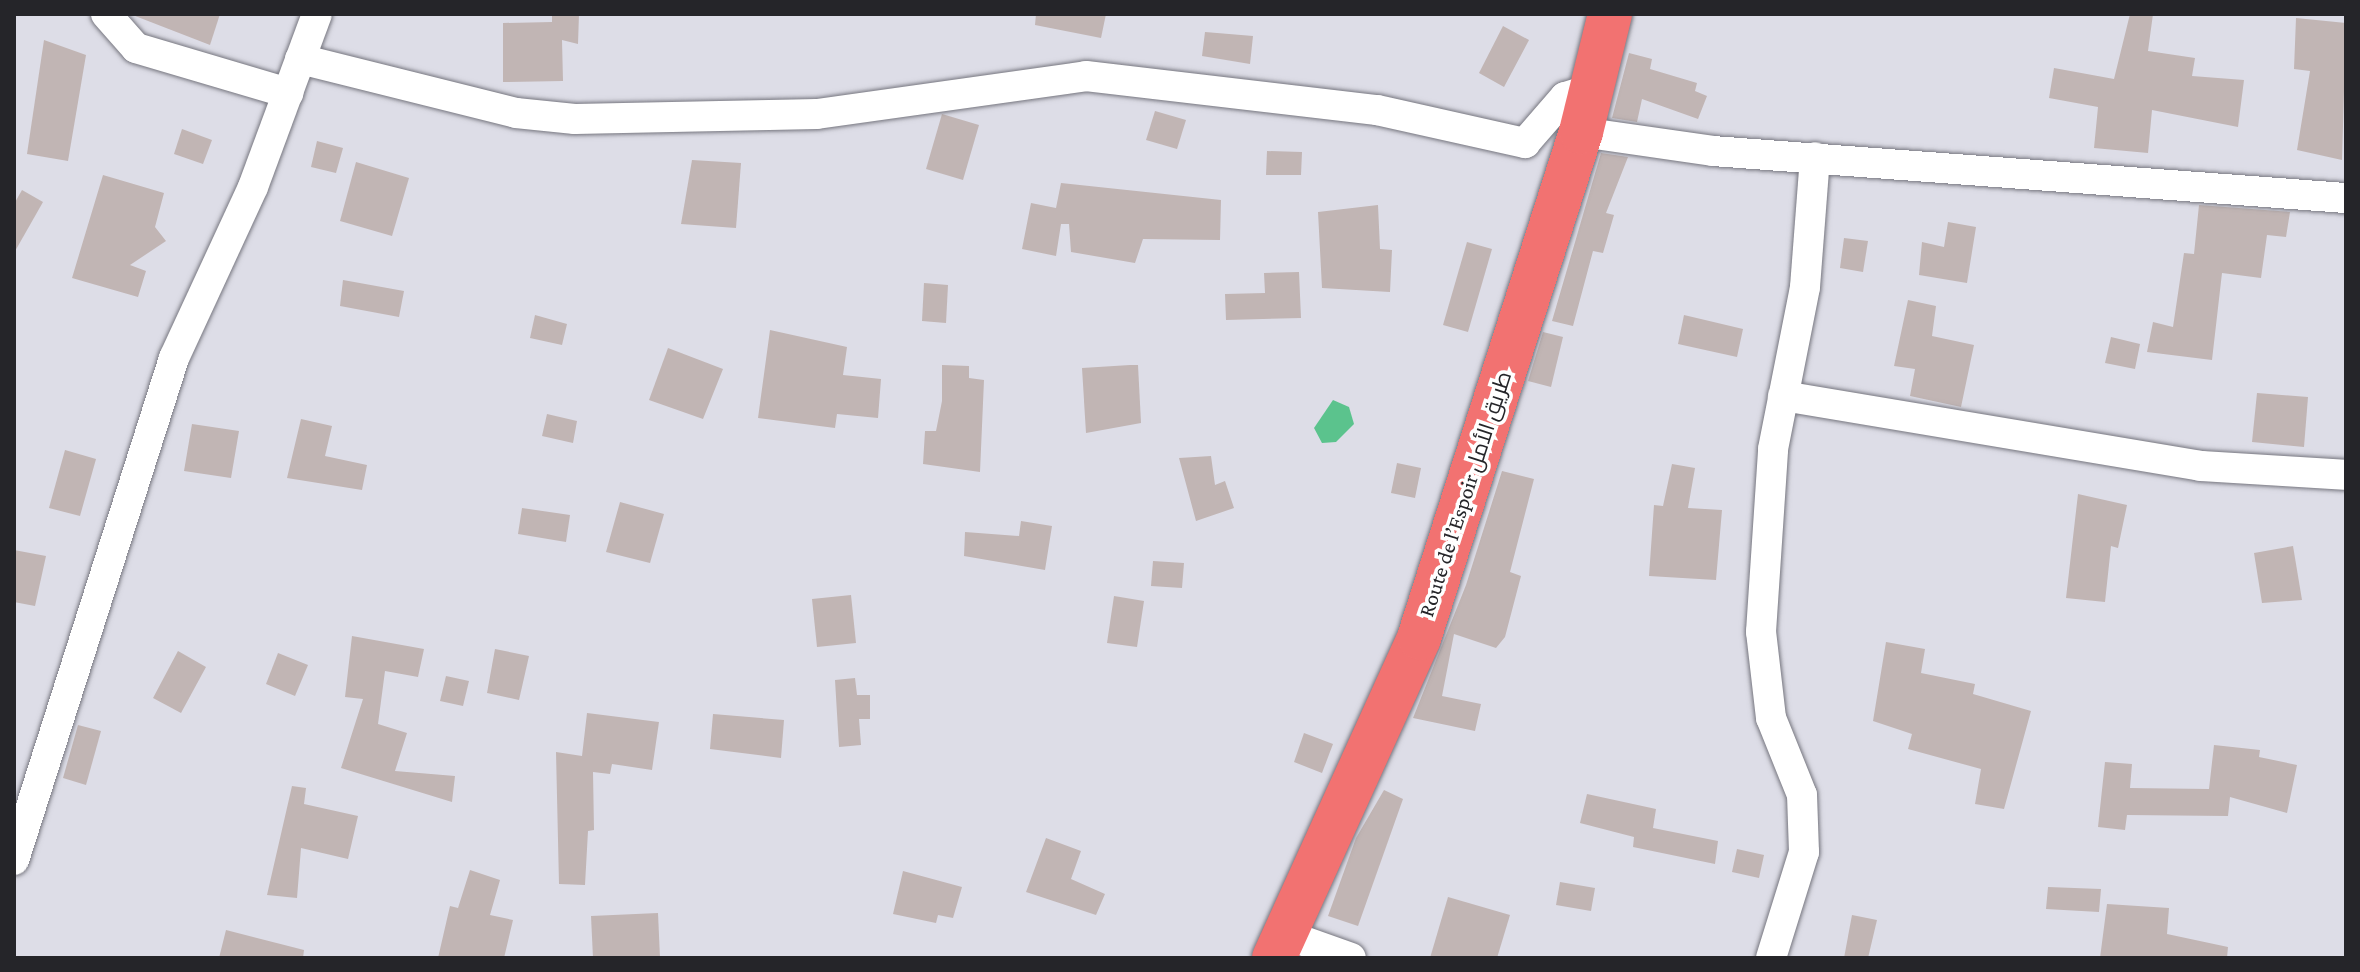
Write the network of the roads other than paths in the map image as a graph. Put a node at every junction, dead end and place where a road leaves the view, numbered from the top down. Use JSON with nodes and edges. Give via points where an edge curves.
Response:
{"nodes":[{"id":1,"x":106,"y":14,"type":"edge"},
{"id":2,"x":317,"y":14,"type":"edge"},
{"id":3,"x":1610,"y":14,"type":"edge"},
{"id":4,"x":300,"y":59,"type":"junction"},
{"id":5,"x":1592,"y":89,"type":"junction"},
{"id":6,"x":288,"y":93,"type":"junction"},
{"id":7,"x":1581,"y":132,"type":"junction"},
{"id":8,"x":1815,"y":157,"type":"junction"},
{"id":9,"x":2346,"y":198,"type":"edge"},
{"id":10,"x":1783,"y":396,"type":"junction"},
{"id":11,"x":2346,"y":475,"type":"edge"},
{"id":12,"x":14,"y":860,"type":"edge"},
{"id":13,"x":1279,"y":946,"type":"edge"},
{"id":14,"x":1351,"y":958,"type":"edge"},
{"id":15,"x":1771,"y":958,"type":"edge"}],
"edges":[{"from":1,"to":6,"type":"street","via":[[136,48]]},
{"from":2,"to":4,"type":"street"},
{"from":3,"to":5,"type":"highway","name":"Route de l’Espoir طريق الأمل"},
{"from":4,"to":5,"type":"street","via":[[516,113],[575,119],[817,114],[1086,76],[1377,110],[1525,143],[1565,97]]},
{"from":4,"to":6,"type":"street"},
{"from":5,"to":7,"type":"highway","name":"Route de l’Espoir طريق الأمل"},
{"from":6,"to":12,"type":"street","via":[[253,187],[174,358]]},
{"from":7,"to":8,"type":"street"},
{"from":7,"to":13,"type":"highway","name":"Route de l’Espoir طريق الأمل","via":[[1419,638]]},
{"from":8,"to":9,"type":"street"},
{"from":8,"to":10,"type":"street","via":[[1805,287]]},
{"from":10,"to":11,"type":"street","via":[[2200,466]]},
{"from":10,"to":15,"type":"street","via":[[1773,449],[1761,632],[1771,718],[1802,795],[1804,852]]},
{"from":13,"to":14,"type":"street"}]}
